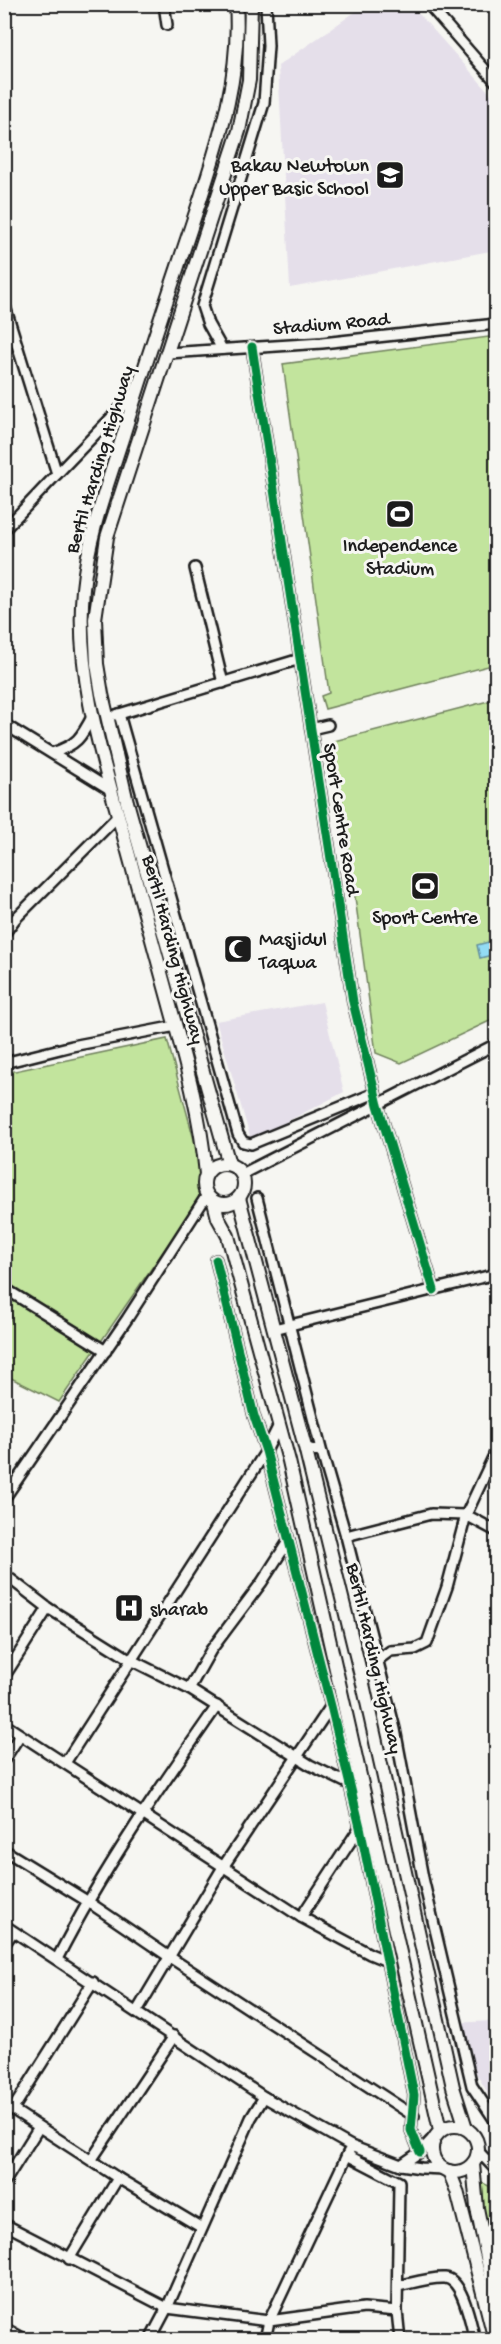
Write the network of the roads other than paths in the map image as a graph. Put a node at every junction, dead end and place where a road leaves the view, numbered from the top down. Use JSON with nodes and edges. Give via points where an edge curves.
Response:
{"nodes":[{"id":1,"x":164,"y":4,"type":"edge"},
{"id":2,"x":236,"y":4,"type":"edge"},
{"id":3,"x":251,"y":4,"type":"edge"},
{"id":4,"x":266,"y":4,"type":"edge"},
{"id":5,"x":428,"y":4,"type":"edge"},
{"id":6,"x":167,"y":25,"type":"dead end"},
{"id":7,"x":496,"y":82,"type":"edge"},
{"id":8,"x":4,"y":303,"type":"edge"},
{"id":9,"x":496,"y":324,"type":"edge"},
{"id":10,"x":252,"y":347,"type":"junction"},
{"id":11,"x":222,"y":349,"type":"junction"},
{"id":12,"x":168,"y":353,"type":"junction"},
{"id":13,"x":137,"y":391,"type":"junction"},
{"id":14,"x":57,"y":474,"type":"junction"},
{"id":15,"x":4,"y":530,"type":"edge"},
{"id":16,"x":195,"y":568,"type":"dead end"},
{"id":17,"x":300,"y":659,"type":"junction"},
{"id":18,"x":223,"y":683,"type":"junction"},
{"id":19,"x":119,"y":714,"type":"junction"},
{"id":20,"x":93,"y":715,"type":"junction"},
{"id":21,"x":107,"y":717,"type":"junction"},
{"id":22,"x":4,"y":724,"type":"edge"},
{"id":23,"x":328,"y":725,"type":"dead end"},
{"id":24,"x":311,"y":729,"type":"junction"},
{"id":25,"x":52,"y":753,"type":"junction"},
{"id":26,"x":111,"y":790,"type":"junction"},
{"id":27,"x":118,"y":816,"type":"junction"},
{"id":28,"x":4,"y":934,"type":"edge"},
{"id":29,"x":176,"y":1026,"type":"junction"},
{"id":30,"x":496,"y":1044,"type":"edge"},
{"id":31,"x":4,"y":1063,"type":"edge"},
{"id":32,"x":375,"y":1093,"type":"junction"},
{"id":33,"x":378,"y":1105,"type":"junction"},
{"id":34,"x":229,"y":1164,"type":"junction"},
{"id":35,"x":206,"y":1174,"type":"junction"},
{"id":36,"x":242,"y":1174,"type":"junction"},
{"id":37,"x":210,"y":1198,"type":"junction"},
{"id":38,"x":239,"y":1198,"type":"junction"},
{"id":39,"x":257,"y":1198,"type":"dead end"},
{"id":40,"x":216,"y":1260,"type":"dead end"},
{"id":41,"x":496,"y":1274,"type":"edge"},
{"id":42,"x":4,"y":1288,"type":"edge"},
{"id":43,"x":434,"y":1290,"type":"junction"},
{"id":44,"x":290,"y":1325,"type":"junction"},
{"id":45,"x":274,"y":1329,"type":"junction"},
{"id":46,"x":106,"y":1351,"type":"junction"},
{"id":47,"x":279,"y":1425,"type":"junction"},
{"id":48,"x":305,"y":1447,"type":"junction"},
{"id":49,"x":266,"y":1450,"type":"junction"},
{"id":50,"x":496,"y":1450,"type":"edge"},
{"id":51,"x":321,"y":1454,"type":"junction"},
{"id":52,"x":4,"y":1499,"type":"edge"},
{"id":53,"x":466,"y":1515,"type":"junction"},
{"id":54,"x":496,"y":1531,"type":"edge"},
{"id":55,"x":346,"y":1536,"type":"junction"},
{"id":56,"x":289,"y":1540,"type":"junction"},
{"id":57,"x":4,"y":1575,"type":"edge"},
{"id":58,"x":48,"y":1608,"type":"junction"},
{"id":59,"x":131,"y":1660,"type":"junction"},
{"id":60,"x":378,"y":1660,"type":"junction"},
{"id":61,"x":4,"y":1677,"type":"edge"},
{"id":62,"x":189,"y":1689,"type":"junction"},
{"id":63,"x":217,"y":1706,"type":"junction"},
{"id":64,"x":332,"y":1706,"type":"junction"},
{"id":65,"x":4,"y":1724,"type":"edge"},
{"id":66,"x":20,"y":1735,"type":"junction"},
{"id":67,"x":298,"y":1757,"type":"junction"},
{"id":68,"x":4,"y":1760,"type":"edge"},
{"id":69,"x":65,"y":1763,"type":"junction"},
{"id":70,"x":349,"y":1784,"type":"junction"},
{"id":71,"x":142,"y":1813,"type":"junction"},
{"id":72,"x":360,"y":1827,"type":"junction"},
{"id":73,"x":4,"y":1850,"type":"edge"},
{"id":74,"x":223,"y":1867,"type":"junction"},
{"id":75,"x":87,"y":1901,"type":"junction"},
{"id":76,"x":301,"y":1917,"type":"junction"},
{"id":77,"x":4,"y":1925,"type":"edge"},
{"id":78,"x":14,"y":1932,"type":"junction"},
{"id":79,"x":4,"y":1945,"type":"edge"},
{"id":80,"x":168,"y":1956,"type":"junction"},
{"id":81,"x":57,"y":1959,"type":"junction"},
{"id":82,"x":387,"y":1961,"type":"junction"},
{"id":83,"x":93,"y":1982,"type":"junction"},
{"id":84,"x":137,"y":2011,"type":"junction"},
{"id":85,"x":174,"y":2036,"type":"junction"},
{"id":86,"x":264,"y":2097,"type":"junction"},
{"id":87,"x":9,"y":2106,"type":"edge"},
{"id":88,"x":414,"y":2116,"type":"junction"},
{"id":89,"x":496,"y":2122,"type":"edge"},
{"id":90,"x":39,"y":2127,"type":"junction"},
{"id":91,"x":466,"y":2128,"type":"junction"},
{"id":92,"x":439,"y":2133,"type":"junction"},
{"id":93,"x":349,"y":2151,"type":"junction"},
{"id":94,"x":478,"y":2151,"type":"junction"},
{"id":95,"x":420,"y":2152,"type":"junction"},
{"id":96,"x":92,"y":2159,"type":"junction"},
{"id":97,"x":473,"y":2164,"type":"junction"},
{"id":98,"x":401,"y":2165,"type":"junction"},
{"id":99,"x":446,"y":2170,"type":"junction"},
{"id":100,"x":496,"y":2170,"type":"edge"},
{"id":101,"x":118,"y":2178,"type":"junction"},
{"id":102,"x":4,"y":2183,"type":"edge"},
{"id":103,"x":4,"y":2224,"type":"edge"},
{"id":104,"x":202,"y":2228,"type":"junction"},
{"id":105,"x":69,"y":2259,"type":"junction"},
{"id":106,"x":398,"y":2286,"type":"junction"},
{"id":107,"x":496,"y":2302,"type":"edge"},
{"id":108,"x":166,"y":2308,"type":"junction"},
{"id":109,"x":397,"y":2311,"type":"junction"},
{"id":110,"x":269,"y":2321,"type":"junction"},
{"id":111,"x":4,"y":2328,"type":"edge"},
{"id":112,"x":26,"y":2340,"type":"edge"},
{"id":113,"x":150,"y":2340,"type":"edge"},
{"id":114,"x":265,"y":2340,"type":"edge"},
{"id":115,"x":400,"y":2340,"type":"edge"},
{"id":116,"x":475,"y":2340,"type":"edge"},
{"id":117,"x":495,"y":2340,"type":"edge"}],
"edges":[{"from":1,"to":6,"type":"street"},
{"from":2,"to":13,"type":"main road","name":"Bertil Harding Highway","via":[[234,77],[223,127]]},
{"from":3,"to":12,"type":"main road","name":"Bertil Harding Highway","via":[[250,71],[239,131]]},
{"from":4,"to":11,"type":"street","via":[[268,56],[264,103],[202,306]]},
{"from":5,"to":7,"type":"street"},
{"from":8,"to":14,"type":"street"},
{"from":9,"to":10,"type":"street","name":"Stadium Road"},
{"from":10,"to":11,"type":"street","name":"Stadium Road"},
{"from":10,"to":17,"type":"street","name":"Sport Centre Road"},
{"from":11,"to":12,"type":"street","name":"Stadium Road"},
{"from":12,"to":21,"type":"main road","name":"Bertil Harding Highway","via":[[114,513],[100,571],[95,639]]},
{"from":13,"to":14,"type":"street"},
{"from":13,"to":20,"type":"main road","name":"Bertil Harding Highway","via":[[93,532],[83,588],[82,664]]},
{"from":14,"to":15,"type":"street"},
{"from":16,"to":18,"type":"street"},
{"from":17,"to":18,"type":"street"},
{"from":17,"to":24,"type":"street","name":"Sport Centre Road"},
{"from":18,"to":19,"type":"street"},
{"from":19,"to":21,"type":"street"},
{"from":19,"to":32,"type":"street","via":[[243,1142],[251,1144]]},
{"from":20,"to":25,"type":"street","via":[[77,742]]},
{"from":20,"to":26,"type":"main road","name":"Bertil Harding Highway"},
{"from":21,"to":34,"type":"main road","name":"Bertil Harding Highway","via":[[127,802]]},
{"from":22,"to":25,"type":"street"},
{"from":23,"to":24,"type":"street"},
{"from":24,"to":32,"type":"street","name":"Sport Centre Road","via":[[353,1002]]},
{"from":25,"to":26,"type":"street"},
{"from":26,"to":27,"type":"main road","name":"Bertil Harding Highway"},
{"from":27,"to":28,"type":"street"},
{"from":27,"to":29,"type":"main road","name":"Bertil Harding Highway"},
{"from":29,"to":31,"type":"street"},
{"from":29,"to":35,"type":"main road","name":"Bertil Harding Highway","via":[[199,1114]]},
{"from":30,"to":33,"type":"street"},
{"from":32,"to":33,"type":"street","name":"Sport Centre Road"},
{"from":33,"to":36,"type":"street"},
{"from":33,"to":43,"type":"street","name":"Sport Centre Road"},
{"from":34,"to":35,"type":"main road","via":[[214,1166]]},
{"from":34,"to":36,"type":"main road"},
{"from":35,"to":37,"type":"main road","via":[[204,1184]]},
{"from":36,"to":38,"type":"main road","via":[[244,1184]]},
{"from":37,"to":38,"type":"main road","via":[[230,1204]]},
{"from":37,"to":46,"type":"street"},
{"from":37,"to":47,"type":"main road","via":[[228,1236]]},
{"from":38,"to":45,"type":"main road","name":"Bertil Harding Highway"},
{"from":39,"to":44,"type":"street"},
{"from":40,"to":49,"type":"street"},
{"from":41,"to":43,"type":"street"},
{"from":42,"to":46,"type":"street"},
{"from":43,"to":44,"type":"street"},
{"from":44,"to":45,"type":"street"},
{"from":44,"to":51,"type":"street"},
{"from":45,"to":48,"type":"main road","name":"Bertil Harding Highway"},
{"from":46,"to":52,"type":"street"},
{"from":47,"to":49,"type":"street"},
{"from":47,"to":92,"type":"main road"},
{"from":48,"to":51,"type":"street"},
{"from":48,"to":91,"type":"main road","name":"Bertil Harding Highway"},
{"from":49,"to":56,"type":"street"},
{"from":49,"to":59,"type":"street"},
{"from":50,"to":53,"type":"street"},
{"from":51,"to":55,"type":"street"},
{"from":53,"to":54,"type":"street"},
{"from":53,"to":55,"type":"street","via":[[431,1514]]},
{"from":53,"to":60,"type":"street","via":[[427,1643],[415,1649],[390,1651]]},
{"from":55,"to":60,"type":"street"},
{"from":56,"to":62,"type":"street","via":[[211,1650]]},
{"from":56,"to":64,"type":"street"},
{"from":57,"to":58,"type":"street"},
{"from":58,"to":59,"type":"street"},
{"from":58,"to":61,"type":"street"},
{"from":59,"to":62,"type":"street"},
{"from":59,"to":69,"type":"street"},
{"from":60,"to":89,"type":"street","via":[[423,1878],[472,2086]]},
{"from":62,"to":63,"type":"street"},
{"from":63,"to":67,"type":"street"},
{"from":63,"to":71,"type":"street"},
{"from":64,"to":67,"type":"street"},
{"from":64,"to":70,"type":"street"},
{"from":65,"to":66,"type":"street"},
{"from":66,"to":68,"type":"street"},
{"from":66,"to":69,"type":"street"},
{"from":67,"to":70,"type":"street"},
{"from":67,"to":74,"type":"street"},
{"from":69,"to":71,"type":"street"},
{"from":70,"to":72,"type":"street"},
{"from":71,"to":74,"type":"street"},
{"from":71,"to":75,"type":"street"},
{"from":72,"to":76,"type":"street"},
{"from":72,"to":82,"type":"street"},
{"from":73,"to":75,"type":"street"},
{"from":74,"to":76,"type":"street"},
{"from":74,"to":80,"type":"street"},
{"from":75,"to":80,"type":"street"},
{"from":75,"to":81,"type":"street"},
{"from":76,"to":82,"type":"street"},
{"from":77,"to":78,"type":"street"},
{"from":78,"to":79,"type":"street"},
{"from":78,"to":81,"type":"street"},
{"from":80,"to":84,"type":"street"},
{"from":80,"to":88,"type":"street"},
{"from":81,"to":83,"type":"street"},
{"from":82,"to":88,"type":"street","via":[[414,2095]]},
{"from":83,"to":84,"type":"street"},
{"from":83,"to":87,"type":"street"},
{"from":84,"to":85,"type":"street"},
{"from":85,"to":86,"type":"street"},
{"from":85,"to":96,"type":"street"},
{"from":86,"to":93,"type":"street"},
{"from":86,"to":104,"type":"street"},
{"from":87,"to":90,"type":"street"},
{"from":88,"to":95,"type":"street","via":[[411,2130]]},
{"from":90,"to":96,"type":"street"},
{"from":90,"to":102,"type":"street"},
{"from":91,"to":92,"type":"main road","via":[[453,2126]]},
{"from":91,"to":94,"type":"main road","via":[[476,2138]]},
{"from":92,"to":95,"type":"street"},
{"from":92,"to":99,"type":"main road","via":[[432,2153]]},
{"from":93,"to":98,"type":"street"},
{"from":93,"to":106,"type":"street","via":[[399,2182]]},
{"from":93,"to":110,"type":"street"},
{"from":94,"to":97,"type":"main road"},
{"from":94,"to":100,"type":"street"},
{"from":95,"to":98,"type":"street"},
{"from":96,"to":101,"type":"street"},
{"from":97,"to":99,"type":"main road","via":[[462,2171]]},
{"from":97,"to":107,"type":"main road","via":[[477,2208]]},
{"from":98,"to":99,"type":"street"},
{"from":99,"to":117,"type":"main road","via":[[457,2191]]},
{"from":101,"to":104,"type":"street"},
{"from":101,"to":105,"type":"street"},
{"from":103,"to":105,"type":"street"},
{"from":104,"to":108,"type":"street"},
{"from":105,"to":108,"type":"street"},
{"from":106,"to":109,"type":"street"},
{"from":106,"to":116,"type":"street","via":[[447,2278],[456,2283]]},
{"from":108,"to":110,"type":"street"},
{"from":108,"to":113,"type":"street"},
{"from":109,"to":110,"type":"street","via":[[363,2308]]},
{"from":109,"to":115,"type":"street"},
{"from":110,"to":114,"type":"street"},
{"from":111,"to":112,"type":"street"}]}
